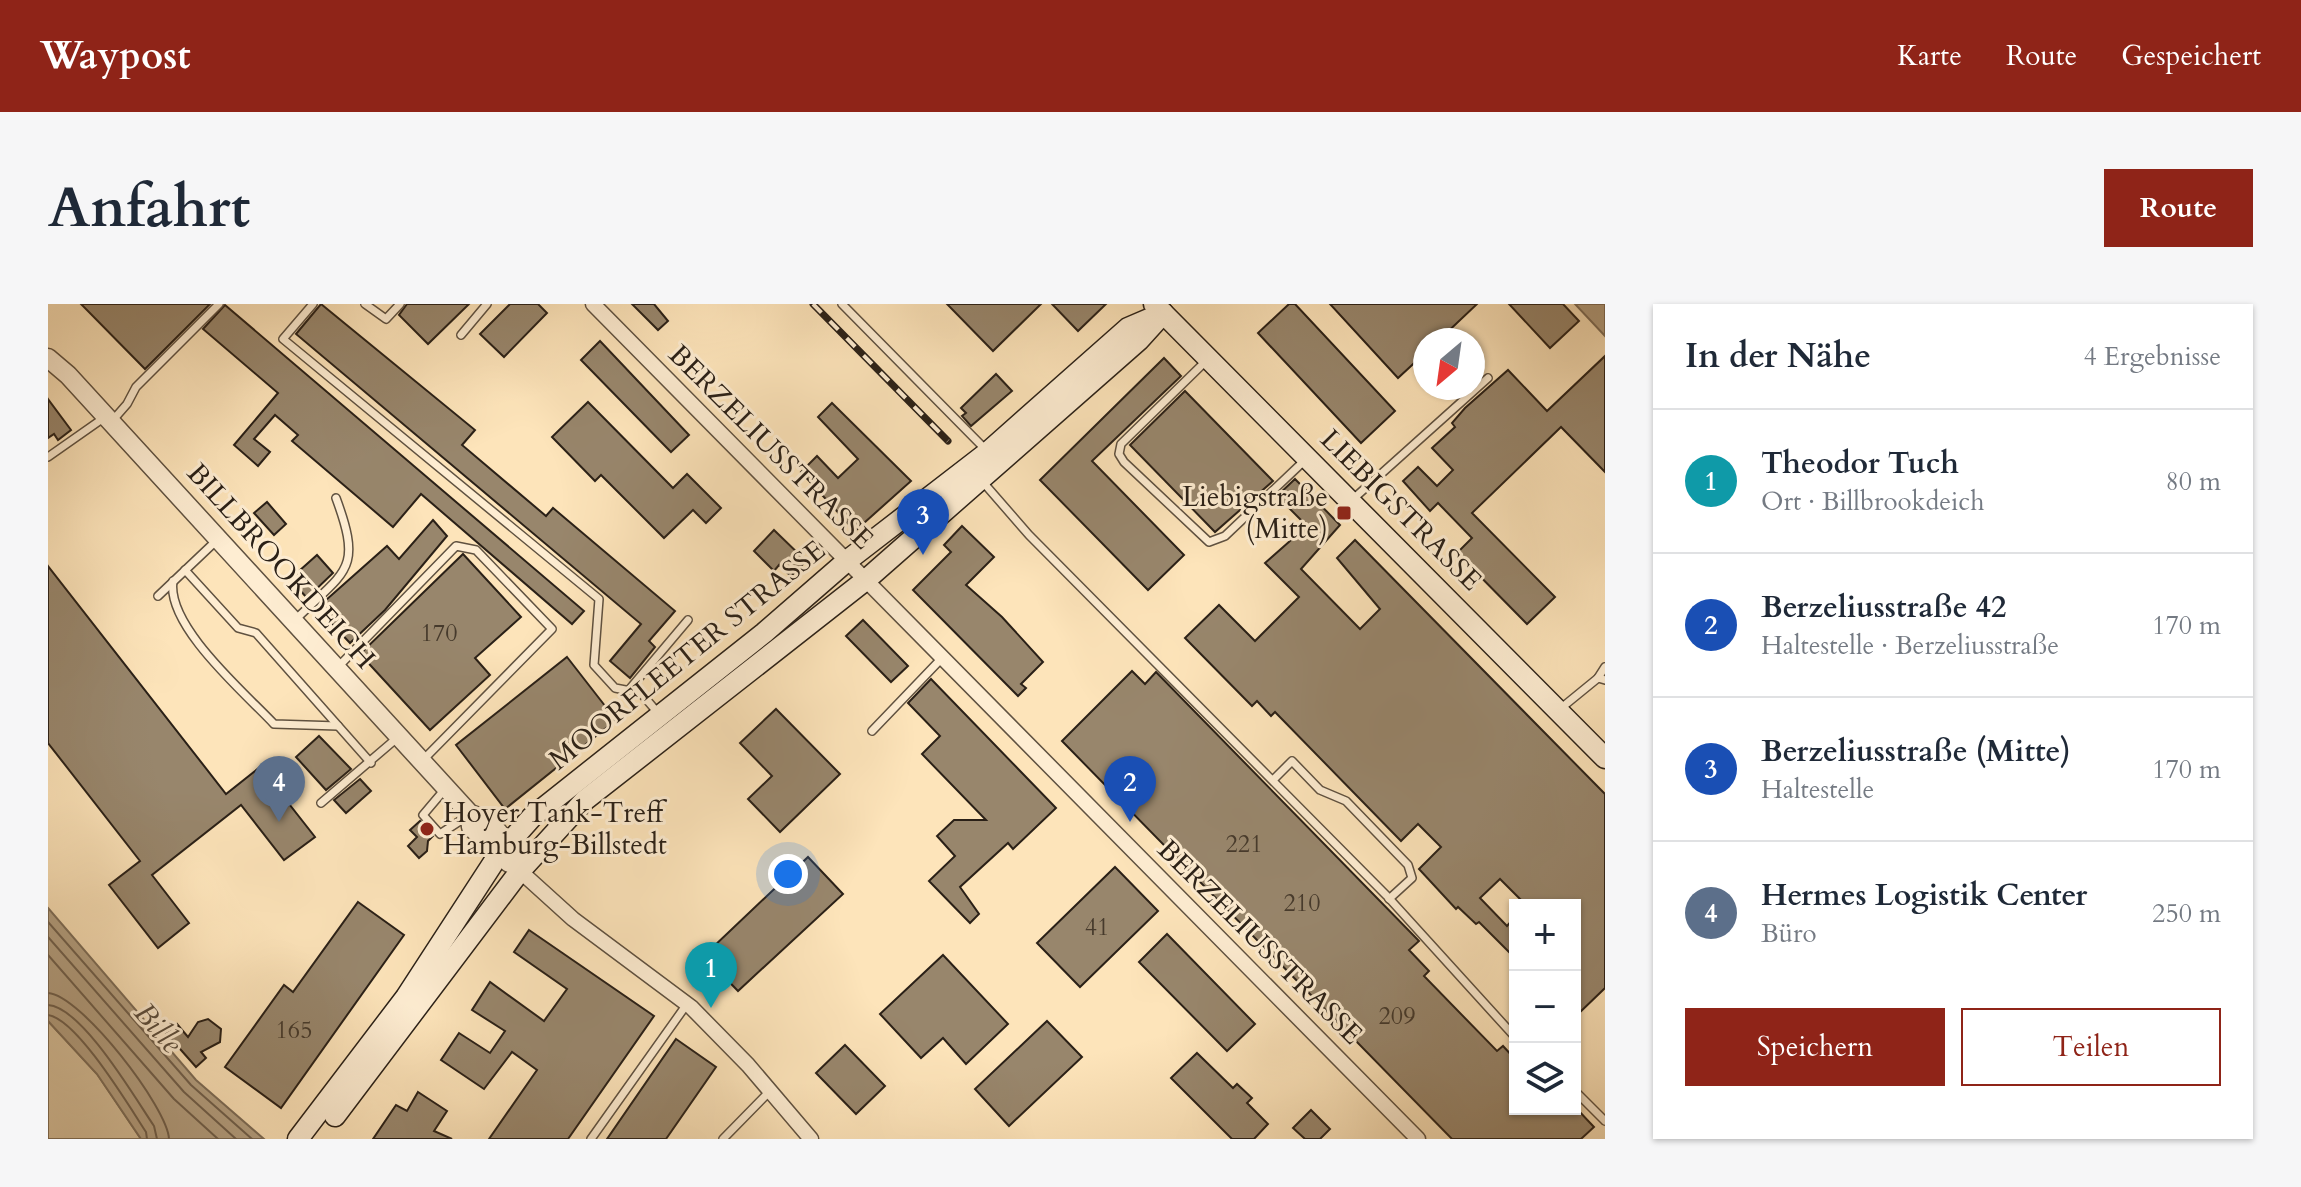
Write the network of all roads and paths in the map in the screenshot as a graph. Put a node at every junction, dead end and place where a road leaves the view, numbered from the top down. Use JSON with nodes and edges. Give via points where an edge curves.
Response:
{"nodes":[{"id":1,"x":219,"y":304,"type":"edge"},
{"id":2,"x":313,"y":304,"type":"edge"},
{"id":3,"x":365,"y":304,"type":"edge"},
{"id":4,"x":400,"y":304,"type":"edge"},
{"id":5,"x":487,"y":304,"type":"edge"},
{"id":6,"x":593,"y":304,"type":"edge"},
{"id":7,"x":842,"y":304,"type":"edge"},
{"id":8,"x":1163,"y":307,"type":"edge"},
{"id":9,"x":461,"y":335,"type":"dead end"},
{"id":10,"x":48,"y":358,"type":"edge"},
{"id":11,"x":1209,"y":358,"type":"junction"},
{"id":12,"x":1488,"y":378,"type":"dead end"},
{"id":13,"x":108,"y":419,"type":"junction"},
{"id":14,"x":1308,"y":456,"type":"junction"},
{"id":15,"x":48,"y":457,"type":"edge"},
{"id":16,"x":993,"y":458,"type":"junction"},
{"id":17,"x":975,"y":473,"type":"junction"},
{"id":18,"x":336,"y":498,"type":"dead end"},
{"id":19,"x":1352,"y":500,"type":"junction"},
{"id":20,"x":218,"y":539,"type":"junction"},
{"id":21,"x":848,"y":560,"type":"junction"},
{"id":22,"x":185,"y":570,"type":"junction"},
{"id":23,"x":867,"y":579,"type":"junction"},
{"id":24,"x":173,"y":581,"type":"junction"},
{"id":25,"x":158,"y":596,"type":"dead end"},
{"id":26,"x":688,"y":620,"type":"dead end"},
{"id":27,"x":294,"y":621,"type":"junction"},
{"id":28,"x":944,"y":657,"type":"junction"},
{"id":29,"x":1605,"y":667,"type":"edge"},
{"id":30,"x":337,"y":669,"type":"junction"},
{"id":31,"x":1601,"y":679,"type":"edge"},
{"id":32,"x":628,"y":691,"type":"junction"},
{"id":33,"x":1558,"y":711,"type":"junction"},
{"id":34,"x":659,"y":715,"type":"junction"},
{"id":35,"x":338,"y":726,"type":"junction"},
{"id":36,"x":872,"y":731,"type":"dead end"},
{"id":37,"x":399,"y":737,"type":"junction"},
{"id":38,"x":1604,"y":756,"type":"edge"},
{"id":39,"x":422,"y":761,"type":"junction"},
{"id":40,"x":371,"y":763,"type":"junction"},
{"id":41,"x":1273,"y":780,"type":"junction"},
{"id":42,"x":446,"y":787,"type":"junction"},
{"id":43,"x":321,"y":803,"type":"dead end"},
{"id":44,"x":470,"y":814,"type":"junction"},
{"id":45,"x":503,"y":848,"type":"junction"},
{"id":46,"x":520,"y":871,"type":"junction"},
{"id":47,"x":1389,"y":899,"type":"junction"},
{"id":48,"x":687,"y":1004,"type":"junction"},
{"id":49,"x":1509,"y":1030,"type":"edge"},
{"id":50,"x":770,"y":1091,"type":"junction"},
{"id":51,"x":1581,"y":1097,"type":"edge"},
{"id":52,"x":326,"y":1116,"type":"junction"},
{"id":53,"x":1605,"y":1121,"type":"edge"},
{"id":54,"x":298,"y":1139,"type":"edge"},
{"id":55,"x":316,"y":1139,"type":"edge"},
{"id":56,"x":591,"y":1139,"type":"edge"},
{"id":57,"x":723,"y":1139,"type":"edge"},
{"id":58,"x":811,"y":1139,"type":"edge"},
{"id":59,"x":1418,"y":1139,"type":"edge"}],
"edges":[{"from":1,"to":13,"type":"lane"},
{"from":2,"to":32,"type":"lane","via":[[283,339],[599,599],[594,665],[615,688]]},
{"from":3,"to":4,"type":"lane","via":[[386,319]]},
{"from":5,"to":9,"type":"lane"},
{"from":6,"to":21,"type":"street","name":"BERZELIUSSTRASSE"},
{"from":7,"to":16,"type":"lane"},
{"from":8,"to":11,"type":"main road","name":"LIEBIGSTRASSE"},
{"from":8,"to":16,"type":"main road","name":"MOORFLEETER STRASSE","via":[[1128,328]]},
{"from":10,"to":13,"type":"street","name":"BILLBROOKDEICH"},
{"from":11,"to":14,"type":"main road","name":"LIEBIGSTRASSE"},
{"from":11,"to":14,"type":"lane","via":[[1121,444],[1124,462],[1209,542],[1225,536]]},
{"from":12,"to":19,"type":"lane"},
{"from":13,"to":15,"type":"lane"},
{"from":13,"to":20,"type":"street","name":"BILLBROOKDEICH"},
{"from":14,"to":19,"type":"main road","name":"LIEBIGSTRASSE"},
{"from":16,"to":17,"type":"main road","name":"MOORFLEETER STRASSE"},
{"from":17,"to":21,"type":"main road","name":"MOORFLEETER STRASSE"},
{"from":17,"to":23,"type":"main road","name":"MOORFLEETER STRASSE"},
{"from":17,"to":41,"type":"lane","via":[[1058,565]]},
{"from":18,"to":27,"type":"lane","via":[[351,554],[340,578]]},
{"from":19,"to":33,"type":"main road","name":"LIEBIGSTRASSE"},
{"from":20,"to":22,"type":"lane"},
{"from":20,"to":27,"type":"street","name":"BILLBROOKDEICH"},
{"from":21,"to":23,"type":"street","name":"BERZELIUSSTRASSE"},
{"from":21,"to":34,"type":"main road","name":"MOORFLEETER STRASSE"},
{"from":22,"to":24,"type":"lane"},
{"from":22,"to":35,"type":"lane","via":[[238,628],[256,633]]},
{"from":23,"to":28,"type":"street","name":"BERZELIUSSTRASSE"},
{"from":23,"to":46,"type":"main road","name":"MOORFLEETER STRASSE","via":[[612,775]]},
{"from":24,"to":25,"type":"lane"},
{"from":24,"to":35,"type":"lane","via":[[174,601],[189,631],[274,724]]},
{"from":26,"to":32,"type":"lane"},
{"from":27,"to":30,"type":"street","name":"BILLBROOKDEICH"},
{"from":28,"to":36,"type":"lane"},
{"from":28,"to":59,"type":"street","name":"BERZELIUSSTRASSE"},
{"from":29,"to":31,"type":"lane"},
{"from":30,"to":37,"type":"street","name":"BILLBROOKDEICH"},
{"from":30,"to":39,"type":"lane","via":[[456,546],[476,550],[552,629]]},
{"from":31,"to":33,"type":"lane"},
{"from":32,"to":34,"type":"lane","via":[[641,693]]},
{"from":33,"to":38,"type":"main road","name":"LIEBIGSTRASSE"},
{"from":34,"to":45,"type":"main road","name":"MOORFLEETER STRASSE","via":[[532,817]]},
{"from":35,"to":40,"type":"lane"},
{"from":37,"to":39,"type":"street","name":"BILLBROOKDEICH"},
{"from":37,"to":40,"type":"lane"},
{"from":39,"to":42,"type":"street","name":"BILLBROOKDEICH"},
{"from":40,"to":43,"type":"lane"},
{"from":41,"to":47,"type":"lane"},
{"from":41,"to":47,"type":"lane","via":[[1292,761],[1320,790],[1346,801],[1408,865],[1412,878]]},
{"from":42,"to":44,"type":"street","name":"BILLBROOKDEICH"},
{"from":42,"to":44,"type":"lane","via":[[423,815],[440,834]]},
{"from":44,"to":45,"type":"street","name":"BILLBROOKDEICH","via":[[471,827]]},
{"from":45,"to":46,"type":"street","name":"BILLBROOKDEICH"},
{"from":45,"to":52,"type":"main road","name":"MOORFLEETER STRASSE"},
{"from":46,"to":48,"type":"street","name":"BILLBROOKDEICH","via":[[580,925]]},
{"from":46,"to":52,"type":"main road","name":"MOORFLEETER STRASSE"},
{"from":47,"to":49,"type":"lane"},
{"from":48,"to":50,"type":"street","name":"BILLBROOKDEICH"},
{"from":48,"to":56,"type":"lane"},
{"from":50,"to":57,"type":"lane"},
{"from":50,"to":58,"type":"street","name":"BILLBROOKDEICH"},
{"from":51,"to":53,"type":"lane"},
{"from":52,"to":54,"type":"main road"},
{"from":52,"to":55,"type":"main road"}]}
